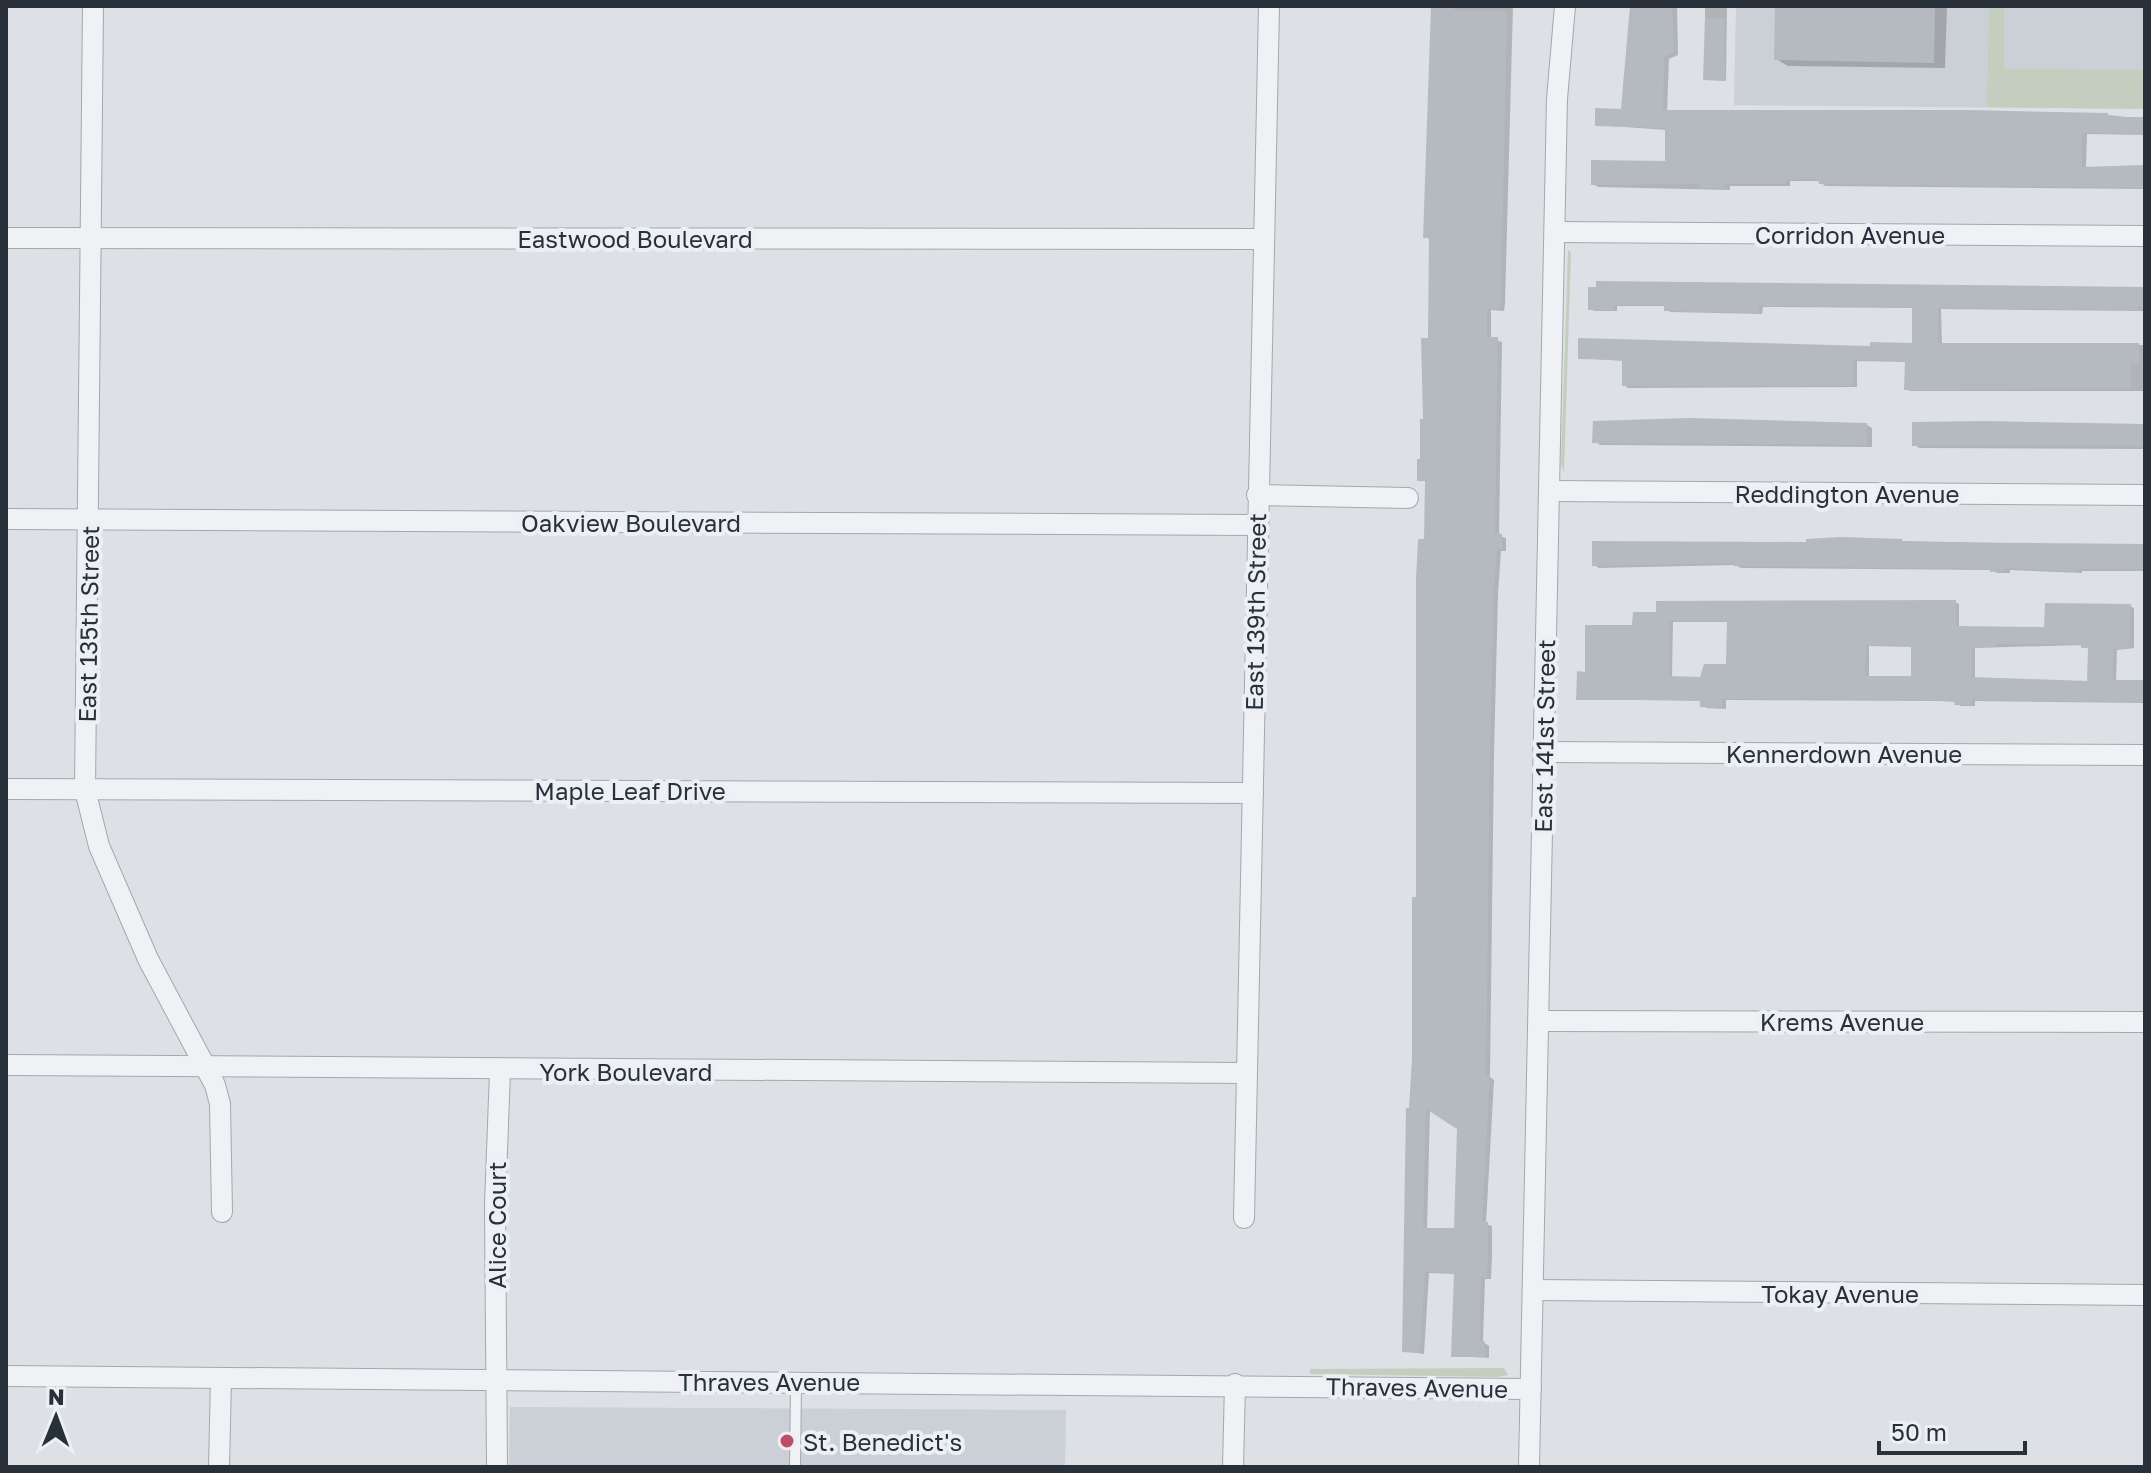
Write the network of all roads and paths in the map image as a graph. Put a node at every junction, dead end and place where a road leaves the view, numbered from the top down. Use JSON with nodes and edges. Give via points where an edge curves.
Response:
{"nodes":[{"id":1,"x":93,"y":6,"type":"edge"},
{"id":2,"x":1269,"y":6,"type":"edge"},
{"id":3,"x":1565,"y":6,"type":"edge"},
{"id":4,"x":1555,"y":232,"type":"junction"},
{"id":5,"x":2145,"y":236,"type":"edge"},
{"id":6,"x":6,"y":238,"type":"edge"},
{"id":7,"x":89,"y":238,"type":"junction"},
{"id":8,"x":1264,"y":239,"type":"junction"},
{"id":9,"x":1549,"y":491,"type":"junction"},
{"id":10,"x":1257,"y":495,"type":"junction"},
{"id":11,"x":2145,"y":495,"type":"edge"},
{"id":12,"x":1408,"y":498,"type":"dead end"},
{"id":13,"x":6,"y":519,"type":"edge"},
{"id":14,"x":90,"y":520,"type":"junction"},
{"id":15,"x":1256,"y":525,"type":"junction"},
{"id":16,"x":1543,"y":752,"type":"junction"},
{"id":17,"x":2145,"y":755,"type":"edge"},
{"id":18,"x":6,"y":789,"type":"edge"},
{"id":19,"x":85,"y":790,"type":"junction"},
{"id":20,"x":1253,"y":793,"type":"junction"},
{"id":21,"x":1539,"y":1021,"type":"junction"},
{"id":22,"x":2145,"y":1022,"type":"edge"},
{"id":23,"x":6,"y":1065,"type":"edge"},
{"id":24,"x":209,"y":1068,"type":"junction"},
{"id":25,"x":500,"y":1071,"type":"junction"},
{"id":26,"x":1247,"y":1073,"type":"junction"},
{"id":27,"x":222,"y":1212,"type":"dead end"},
{"id":28,"x":1244,"y":1218,"type":"dead end"},
{"id":29,"x":1534,"y":1290,"type":"junction"},
{"id":30,"x":2145,"y":1295,"type":"edge"},
{"id":31,"x":6,"y":1376,"type":"edge"},
{"id":32,"x":221,"y":1378,"type":"junction"},
{"id":33,"x":497,"y":1379,"type":"junction"},
{"id":34,"x":796,"y":1381,"type":"junction"},
{"id":35,"x":1235,"y":1384,"type":"junction"},
{"id":36,"x":1531,"y":1389,"type":"junction"},
{"id":37,"x":219,"y":1467,"type":"edge"},
{"id":38,"x":497,"y":1467,"type":"edge"},
{"id":39,"x":795,"y":1467,"type":"edge"},
{"id":40,"x":1233,"y":1467,"type":"edge"},
{"id":41,"x":1529,"y":1467,"type":"edge"}],
"edges":[{"from":1,"to":7,"type":"street","name":"East 135th Street"},
{"from":2,"to":8,"type":"street","name":"East 139th Street"},
{"from":3,"to":4,"type":"street","name":"East 141st Street","via":[[1558,57]]},
{"from":4,"to":5,"type":"street","name":"Corridon Avenue"},
{"from":4,"to":9,"type":"street","name":"East 141st Street"},
{"from":6,"to":7,"type":"street","name":"Eastwood Boulevard"},
{"from":7,"to":8,"type":"street","name":"Eastwood Boulevard"},
{"from":7,"to":14,"type":"street","name":"East 135th Street"},
{"from":8,"to":10,"type":"street","name":"East 139th Street"},
{"from":9,"to":11,"type":"street","name":"Reddington Avenue"},
{"from":9,"to":16,"type":"street","name":"East 141st Street"},
{"from":10,"to":12,"type":"street"},
{"from":10,"to":15,"type":"street","name":"East 139th Street"},
{"from":13,"to":14,"type":"street","name":"Oakview Boulevard"},
{"from":14,"to":15,"type":"street","name":"Oakview Boulevard"},
{"from":14,"to":19,"type":"street","name":"East 135th Street"},
{"from":15,"to":20,"type":"street","name":"East 139th Street"},
{"from":16,"to":17,"type":"street","name":"Kennerdown Avenue"},
{"from":16,"to":21,"type":"street","name":"East 141st Street"},
{"from":18,"to":19,"type":"street","name":"Maple Leaf Drive"},
{"from":19,"to":20,"type":"street","name":"Maple Leaf Drive"},
{"from":19,"to":24,"type":"street","name":"East 135th Street","via":[[99,846],[148,959]]},
{"from":20,"to":26,"type":"street","name":"East 139th Street"},
{"from":21,"to":22,"type":"street","name":"Krems Avenue"},
{"from":21,"to":29,"type":"street","name":"East 141st Street"},
{"from":23,"to":24,"type":"street","name":"York Boulevard"},
{"from":24,"to":25,"type":"street","name":"York Boulevard"},
{"from":24,"to":27,"type":"street","name":"East 135th Street","via":[[220,1104]]},
{"from":25,"to":26,"type":"street","name":"York Boulevard"},
{"from":25,"to":33,"type":"street","name":"Alice Court"},
{"from":26,"to":28,"type":"street","name":"East 139th Street"},
{"from":29,"to":30,"type":"street","name":"Tokay Avenue"},
{"from":29,"to":36,"type":"street","name":"East 141st Street"},
{"from":31,"to":32,"type":"street","name":"Thraves Avenue"},
{"from":32,"to":33,"type":"street","name":"Thraves Avenue"},
{"from":32,"to":37,"type":"street"},
{"from":33,"to":34,"type":"street","name":"Thraves Avenue"},
{"from":33,"to":38,"type":"street","name":"Alice Court"},
{"from":34,"to":35,"type":"street","name":"Thraves Avenue"},
{"from":34,"to":39,"type":"lane"},
{"from":35,"to":36,"type":"street","name":"Thraves Avenue"},
{"from":35,"to":40,"type":"street"},
{"from":36,"to":41,"type":"street","name":"East 141st Street"}]}
